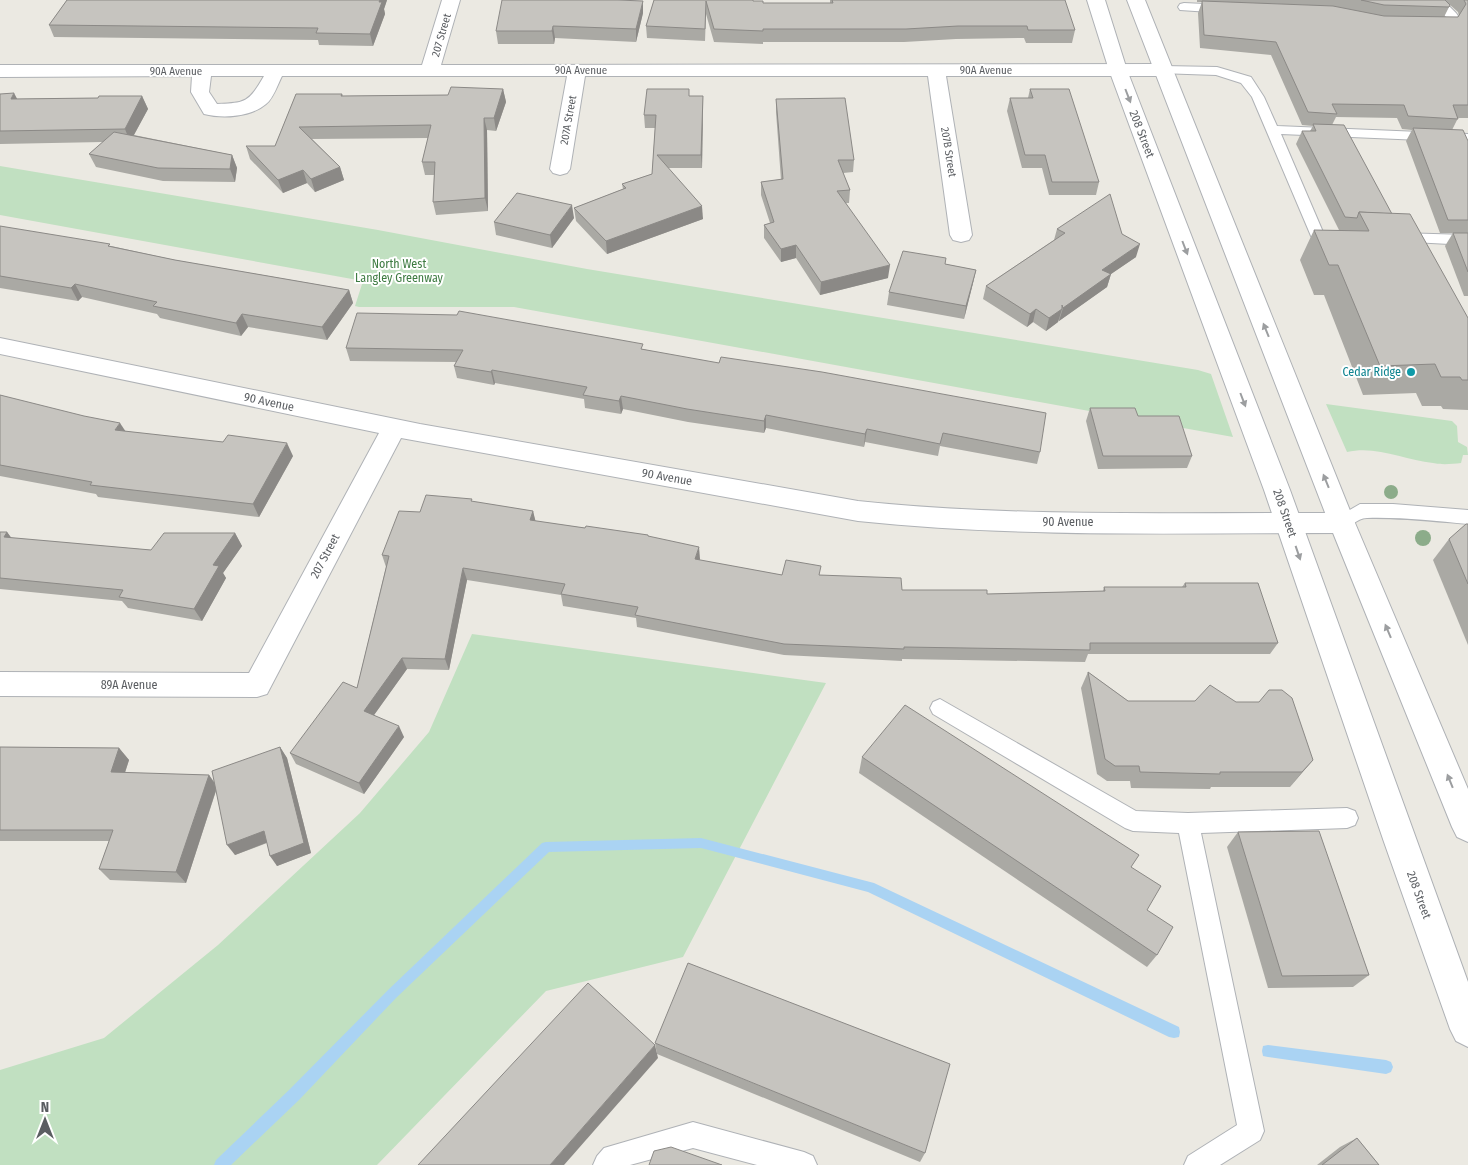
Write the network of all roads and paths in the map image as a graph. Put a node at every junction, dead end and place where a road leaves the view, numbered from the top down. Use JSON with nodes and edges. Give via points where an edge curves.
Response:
{"nodes":[{"id":1,"x":451,"y":0,"type":"edge"},
{"id":2,"x":1096,"y":0,"type":"edge"},
{"id":3,"x":1136,"y":0,"type":"edge"},
{"id":4,"x":1436,"y":0,"type":"edge"},
{"id":5,"x":1184,"y":7,"type":"dead end"},
{"id":6,"x":1241,"y":10,"type":"edge"},
{"id":7,"x":1418,"y":24,"type":"edge"},
{"id":8,"x":430,"y":70,"type":"junction"},
{"id":9,"x":577,"y":70,"type":"junction"},
{"id":10,"x":936,"y":70,"type":"junction"},
{"id":11,"x":1118,"y":70,"type":"junction"},
{"id":12,"x":1163,"y":70,"type":"junction"},
{"id":13,"x":0,"y":71,"type":"edge"},
{"id":14,"x":202,"y":71,"type":"junction"},
{"id":15,"x":276,"y":72,"type":"junction"},
{"id":16,"x":1272,"y":130,"type":"junction"},
{"id":17,"x":1468,"y":138,"type":"edge"},
{"id":18,"x":560,"y":169,"type":"dead end"},
{"id":19,"x":961,"y":235,"type":"dead end"},
{"id":20,"x":1355,"y":237,"type":"edge"},
{"id":21,"x":1383,"y":238,"type":"edge"},
{"id":22,"x":1468,"y":240,"type":"edge"},
{"id":23,"x":0,"y":346,"type":"edge"},
{"id":24,"x":394,"y":428,"type":"junction"},
{"id":25,"x":1468,"y":517,"type":"edge"},
{"id":26,"x":1288,"y":523,"type":"junction"},
{"id":27,"x":1342,"y":523,"type":"junction"},
{"id":28,"x":0,"y":684,"type":"edge"},
{"id":29,"x":257,"y":685,"type":"joint"},
{"id":30,"x":940,"y":708,"type":"dead end"},
{"id":31,"x":1347,"y":818,"type":"dead end"},
{"id":32,"x":1188,"y":823,"type":"junction"},
{"id":33,"x":1468,"y":827,"type":"edge"},
{"id":34,"x":1468,"y":1029,"type":"edge"},
{"id":35,"x":606,"y":1165,"type":"edge"},
{"id":36,"x":804,"y":1165,"type":"edge"},
{"id":37,"x":1197,"y":1165,"type":"edge"}],
"edges":[{"from":1,"to":8,"type":"street","name":"207 Street"},
{"from":2,"to":11,"type":"street","name":"208 Street"},
{"from":3,"to":12,"type":"street"},
{"from":4,"to":7,"type":"lane","via":[[1452,16],[1448,25]]},
{"from":5,"to":6,"type":"lane"},
{"from":8,"to":9,"type":"street","name":"90A Avenue"},
{"from":8,"to":15,"type":"street","name":"90A Avenue"},
{"from":9,"to":10,"type":"street","name":"90A Avenue"},
{"from":9,"to":18,"type":"street","name":"207A Street"},
{"from":10,"to":11,"type":"street","name":"90A Avenue"},
{"from":10,"to":19,"type":"street","name":"207B Street"},
{"from":11,"to":12,"type":"street","name":"90A Avenue"},
{"from":11,"to":26,"type":"street","name":"208 Street","one_way":true},
{"from":12,"to":16,"type":"lane","via":[[1217,71],[1246,80],[1258,97]]},
{"from":27,"to":12,"type":"street","one_way":true},
{"from":13,"to":14,"type":"street","name":"90A Avenue"},
{"from":14,"to":15,"type":"street","name":"90A Avenue"},
{"from":14,"to":15,"type":"street","via":[[200,92],[211,110],[242,109],[260,100]]},
{"from":16,"to":17,"type":"lane"},
{"from":16,"to":20,"type":"lane","via":[[1318,236]]},
{"from":21,"to":22,"type":"lane"},
{"from":23,"to":24,"type":"street","name":"90 Avenue"},
{"from":24,"to":26,"type":"street","name":"90 Avenue","via":[[849,509],[915,517],[1006,522]]},
{"from":24,"to":29,"type":"street","name":"207 Street"},
{"from":25,"to":27,"type":"lane","via":[[1360,510]]},
{"from":26,"to":27,"type":"street","name":"90 Avenue"},
{"from":26,"to":34,"type":"street","name":"208 Street","one_way":true},
{"from":33,"to":27,"type":"street","one_way":true},
{"from":28,"to":29,"type":"street","name":"89A Avenue"},
{"from":30,"to":32,"type":"lane","via":[[1133,821]]},
{"from":31,"to":32,"type":"lane"},
{"from":32,"to":37,"type":"lane","via":[[1251,1131]]},
{"from":35,"to":36,"type":"lane","via":[[613,1157],[693,1135]]}]}
